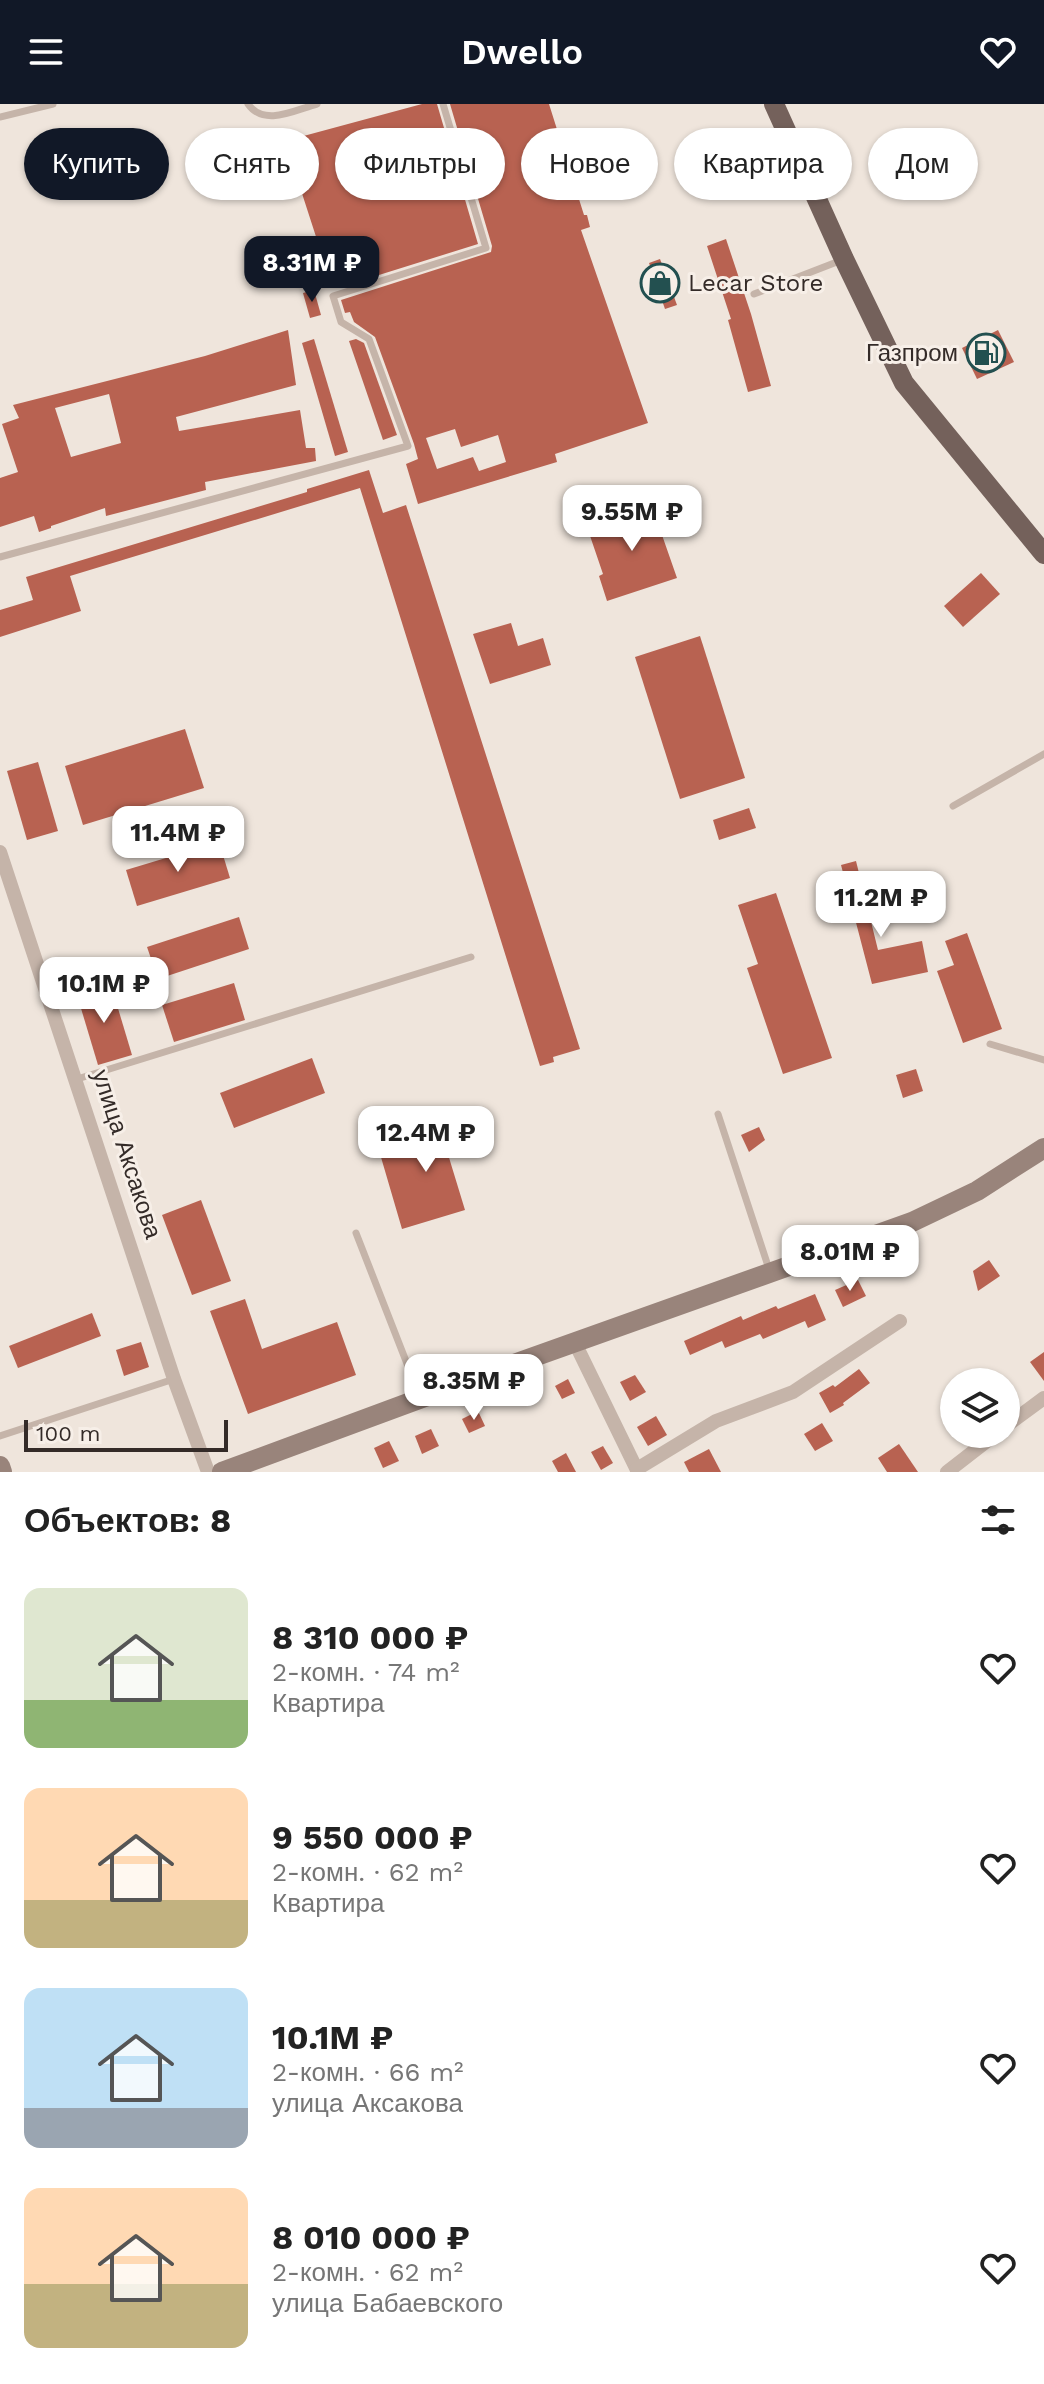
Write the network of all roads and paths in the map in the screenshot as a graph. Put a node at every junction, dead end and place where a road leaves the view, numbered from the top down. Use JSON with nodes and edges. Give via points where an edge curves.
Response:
{"nodes":[{"id":1,"x":53,"y":104,"type":"edge"},
{"id":2,"x":248,"y":104,"type":"edge"},
{"id":3,"x":317,"y":104,"type":"edge"},
{"id":4,"x":443,"y":104,"type":"edge"},
{"id":5,"x":774,"y":104,"type":"edge"},
{"id":6,"x":0,"y":117,"type":"edge"},
{"id":7,"x":844,"y":259,"type":"junction"},
{"id":8,"x":754,"y":294,"type":"dead end"},
{"id":9,"x":1044,"y":554,"type":"edge"},
{"id":10,"x":0,"y":557,"type":"edge"},
{"id":11,"x":1044,"y":754,"type":"edge"},
{"id":12,"x":953,"y":806,"type":"dead end"},
{"id":13,"x":0,"y":852,"type":"edge"},
{"id":14,"x":471,"y":957,"type":"dead end"},
{"id":15,"x":990,"y":1044,"type":"dead end"},
{"id":16,"x":1044,"y":1060,"type":"edge"},
{"id":17,"x":74,"y":1080,"type":"junction"},
{"id":18,"x":718,"y":1114,"type":"dead end"},
{"id":19,"x":1044,"y":1148,"type":"edge"},
{"id":20,"x":356,"y":1233,"type":"dead end"},
{"id":21,"x":771,"y":1274,"type":"junction"},
{"id":22,"x":900,"y":1321,"type":"dead end"},
{"id":23,"x":575,"y":1343,"type":"junction"},
{"id":24,"x":174,"y":1379,"type":"junction"},
{"id":25,"x":1044,"y":1398,"type":"edge"},
{"id":26,"x":421,"y":1399,"type":"junction"},
{"id":27,"x":1020,"y":1416,"type":"edge"},
{"id":28,"x":0,"y":1436,"type":"edge"},
{"id":29,"x":978,"y":1448,"type":"edge"},
{"id":30,"x":0,"y":1466,"type":"edge"},
{"id":31,"x":638,"y":1471,"type":"edge"},
{"id":32,"x":2,"y":1472,"type":"edge"},
{"id":33,"x":208,"y":1472,"type":"edge"},
{"id":34,"x":222,"y":1472,"type":"edge"},
{"id":35,"x":947,"y":1472,"type":"edge"}],
"edges":[{"from":1,"to":6,"type":"lane"},
{"from":2,"to":3,"type":"lane","via":[[253,112],[272,117]]},
{"from":4,"to":10,"type":"lane","via":[[486,248],[333,296],[341,322],[369,339],[408,446]]},
{"from":5,"to":7,"type":"main road"},
{"from":7,"to":8,"type":"lane"},
{"from":7,"to":9,"type":"main road","via":[[904,383]]},
{"from":11,"to":12,"type":"lane"},
{"from":13,"to":17,"type":"street","name":"улица Аксакова"},
{"from":14,"to":17,"type":"lane"},
{"from":15,"to":16,"type":"lane"},
{"from":17,"to":24,"type":"street","name":"улица Аксакова"},
{"from":18,"to":21,"type":"lane"},
{"from":19,"to":21,"type":"main road","via":[[977,1191],[912,1222]]},
{"from":20,"to":26,"type":"lane"},
{"from":21,"to":23,"type":"main road"},
{"from":22,"to":31,"type":"street","via":[[793,1392],[716,1421]]},
{"from":23,"to":26,"type":"main road"},
{"from":23,"to":31,"type":"street"},
{"from":24,"to":28,"type":"lane"},
{"from":24,"to":33,"type":"street","name":"улица Аксакова"},
{"from":25,"to":27,"type":"street"},
{"from":26,"to":34,"type":"main road"},
{"from":29,"to":35,"type":"street"},
{"from":30,"to":32,"type":"main road"}]}
